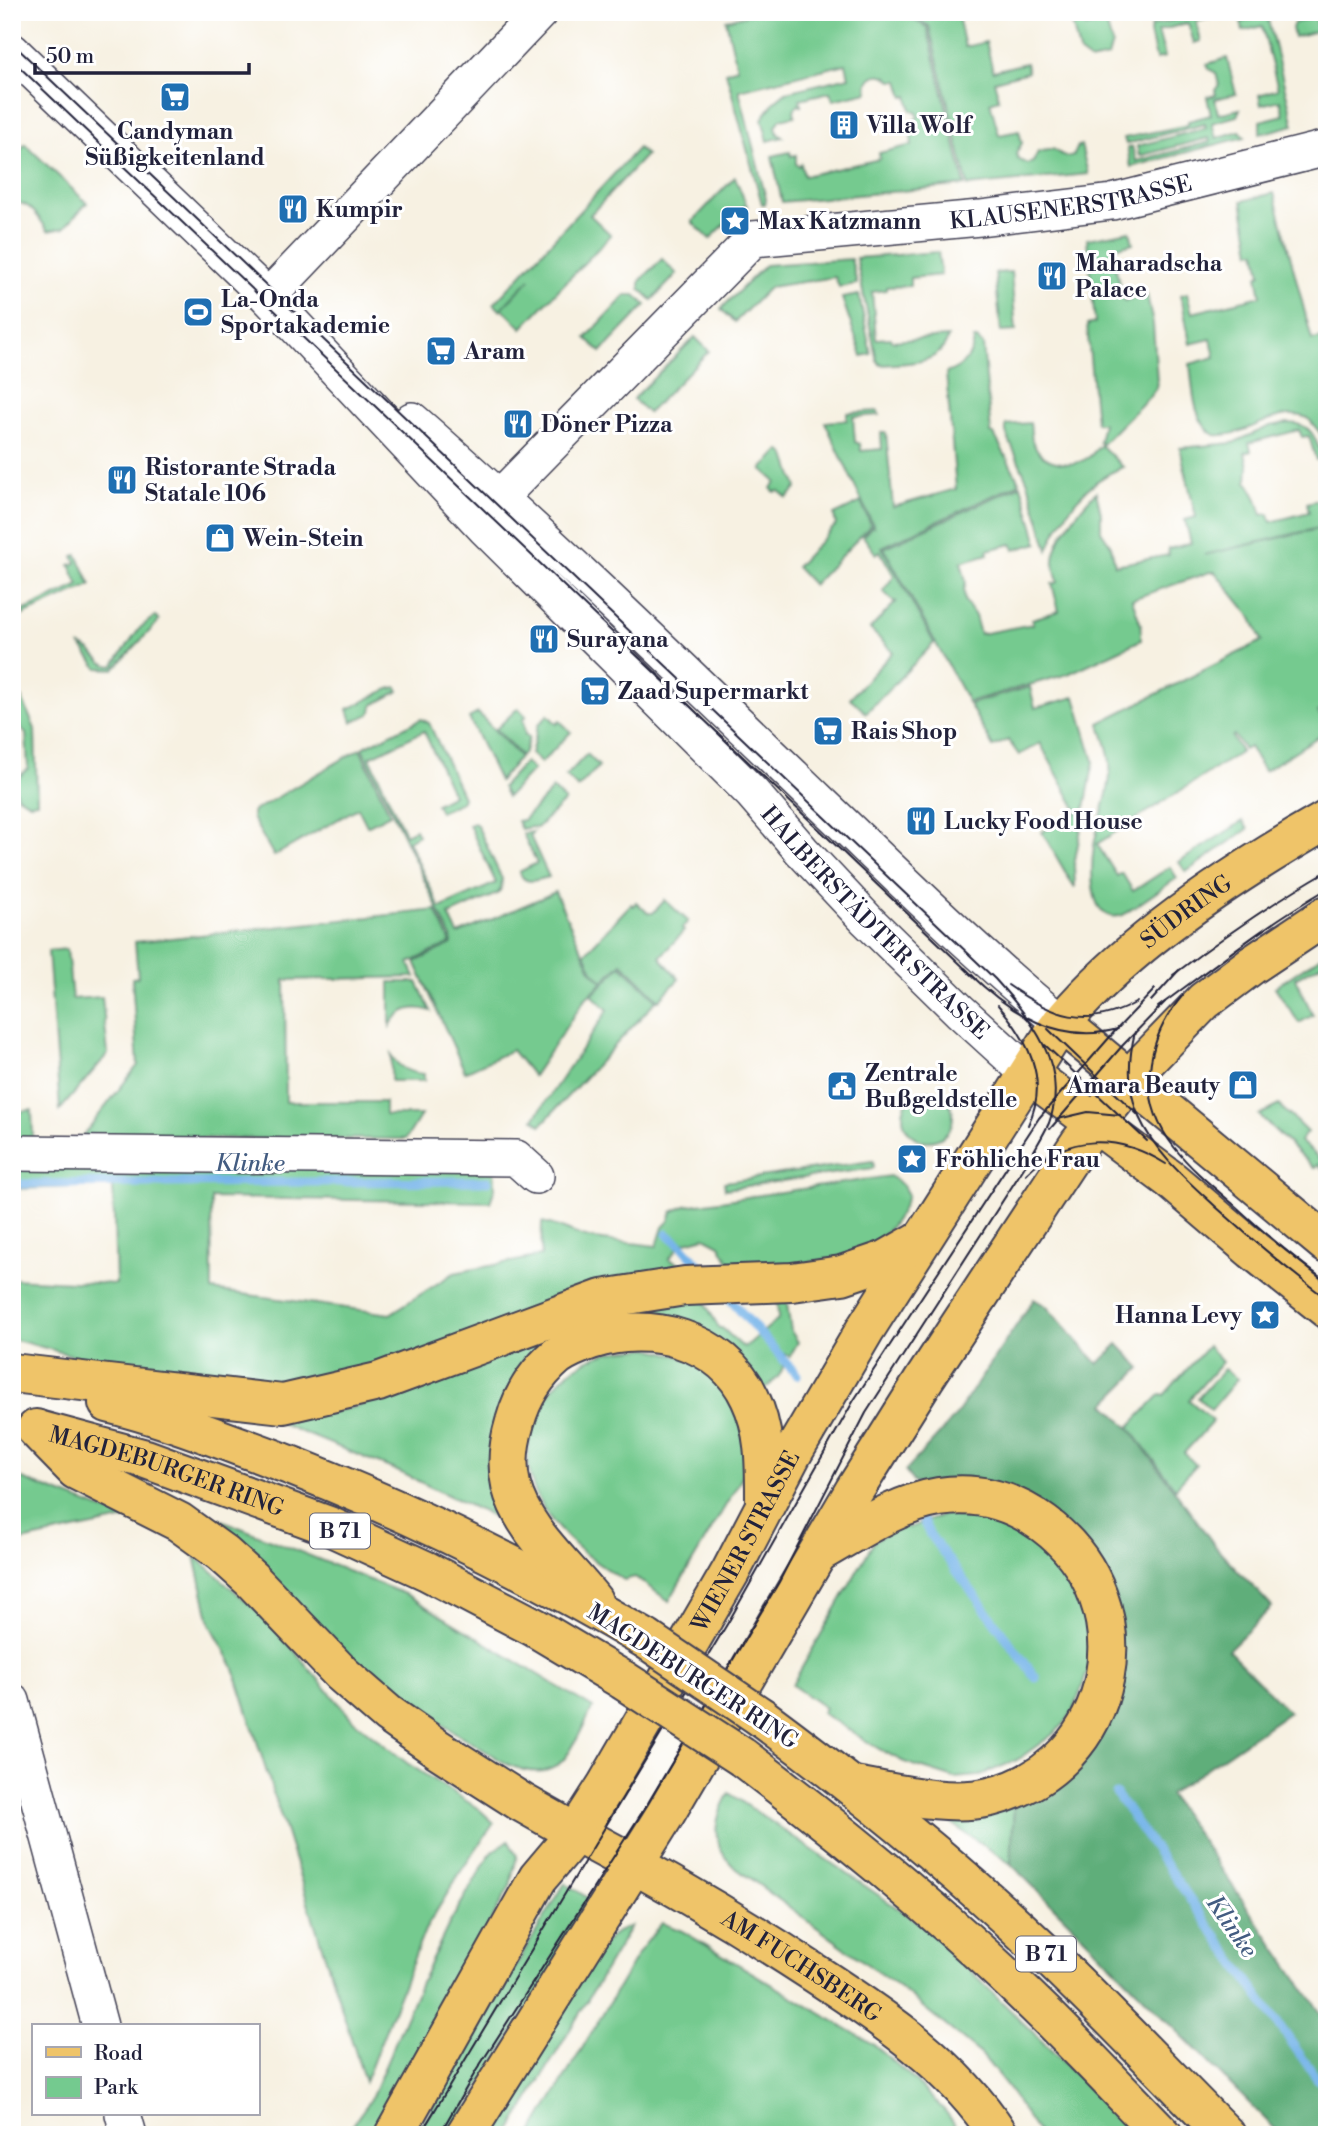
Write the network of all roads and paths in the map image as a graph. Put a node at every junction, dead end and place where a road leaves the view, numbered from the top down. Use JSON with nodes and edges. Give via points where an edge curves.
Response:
{"nodes":[{"id":1,"x":540,"y":12,"type":"edge"},
{"id":2,"x":12,"y":51,"type":"edge"},
{"id":3,"x":1327,"y":148,"type":"edge"},
{"id":4,"x":268,"y":297,"type":"junction"},
{"id":5,"x":500,"y":497,"type":"junction"},
{"id":6,"x":485,"y":528,"type":"junction"},
{"id":7,"x":1327,"y":820,"type":"edge"},
{"id":8,"x":1327,"y":915,"type":"edge"},
{"id":9,"x":1061,"y":1023,"type":"junction"},
{"id":10,"x":1029,"y":1074,"type":"junction"},
{"id":11,"x":1130,"y":1081,"type":"junction"},
{"id":12,"x":1094,"y":1124,"type":"junction"},
{"id":13,"x":12,"y":1153,"type":"edge"},
{"id":14,"x":536,"y":1176,"type":"dead end"},
{"id":15,"x":921,"y":1240,"type":"junction"},
{"id":16,"x":1327,"y":1244,"type":"edge"},
{"id":17,"x":1327,"y":1309,"type":"edge"},
{"id":18,"x":12,"y":1375,"type":"edge"},
{"id":19,"x":24,"y":1427,"type":"edge"},
{"id":20,"x":765,"y":1503,"type":"junction"},
{"id":21,"x":820,"y":1552,"type":"junction"},
{"id":22,"x":603,"y":1614,"type":"junction"},
{"id":23,"x":12,"y":1701,"type":"edge"},
{"id":24,"x":854,"y":1786,"type":"junction"},
{"id":25,"x":576,"y":1833,"type":"junction"},
{"id":26,"x":635,"y":1863,"type":"junction"},
{"id":27,"x":99,"y":2024,"type":"edge"},
{"id":28,"x":124,"y":2116,"type":"edge"},
{"id":29,"x":129,"y":2135,"type":"edge"},
{"id":30,"x":394,"y":2135,"type":"edge"},
{"id":31,"x":465,"y":2135,"type":"edge"},
{"id":32,"x":999,"y":2135,"type":"edge"},
{"id":33,"x":1163,"y":2135,"type":"edge"},
{"id":34,"x":1226,"y":2135,"type":"edge"}],
"edges":[{"from":1,"to":4,"type":"street"},
{"from":2,"to":4,"type":"street","name":"HALBERSTÄDTER STRASSE"},
{"from":3,"to":5,"type":"street","name":"KLAUSENERSTRASSE","via":[[1112,202],[753,239]]},
{"from":4,"to":5,"type":"street","name":"HALBERSTÄDTER STRASSE"},
{"from":4,"to":6,"type":"street","name":"HALBERSTÄDTER STRASSE"},
{"from":5,"to":6,"type":"street"},
{"from":5,"to":9,"type":"street","name":"HALBERSTÄDTER STRASSE","via":[[935,912]]},
{"from":6,"to":10,"type":"street","name":"HALBERSTÄDTER STRASSE","via":[[752,793],[866,919]]},
{"from":7,"to":9,"type":"main road","name":"SÜDRING","via":[[1263,858],[1154,935]]},
{"from":8,"to":11,"type":"main road","via":[[1204,1001]]},
{"from":9,"to":10,"type":"main road","name":"WIENER STRASSE"},
{"from":9,"to":11,"type":"main road","name":"HALBERSTÄDTER STRASSE"},
{"from":10,"to":12,"type":"main road","name":"HALBERSTÄDTER STRASSE"},
{"from":10,"to":15,"type":"main road","name":"WIENER STRASSE"},
{"from":11,"to":12,"type":"main road"},
{"from":11,"to":16,"type":"main road","name":"HALBERSTÄDTER STRASSE"},
{"from":12,"to":17,"type":"main road","name":"HALBERSTÄDTER STRASSE","via":[[1171,1180]]},
{"from":12,"to":21,"type":"main road","via":[[925,1378]]},
{"from":13,"to":14,"type":"street","via":[[516,1158]]},
{"from":15,"to":18,"type":"main road","via":[[886,1260],[842,1276],[685,1286],[602,1298],[378,1382],[283,1404]]},
{"from":15,"to":20,"type":"main road","name":"WIENER STRASSE"},
{"from":18,"to":22,"type":"main road","name":"MAGDEBURGER RING","number":"B 71","via":[[148,1413],[312,1472],[430,1525]]},
{"from":19,"to":25,"type":"main road","name":"AM FUCHSBERG","via":[[76,1470],[179,1522],[222,1553],[388,1714]]},
{"from":19,"to":33,"type":"main road","name":"MAGDEBURGER RING","number":"B 71","bridge":true,"via":[[146,1460],[329,1526],[534,1627],[623,1680],[742,1757],[845,1836],[1050,2019]]},
{"from":20,"to":22,"type":"main road","via":[[765,1461],[757,1415],[734,1374],[713,1354],[663,1333],[634,1331],[604,1336],[558,1355],[520,1404],[510,1447],[511,1483],[526,1521]]},
{"from":20,"to":25,"type":"main road","name":"WIENER STRASSE","via":[[731,1571]]},
{"from":21,"to":24,"type":"main road","via":[[919,1502],[971,1496],[1006,1503],[1039,1520],[1073,1551],[1092,1577],[1105,1618],[1107,1660],[1101,1695],[1090,1719],[1048,1769],[1010,1790],[981,1799],[948,1800]]},
{"from":21,"to":26,"type":"main road"},
{"from":22,"to":24,"type":"main road","name":"MAGDEBURGER RING","number":"B 71","bridge":true,"via":[[761,1717]]},
{"from":23,"to":27,"type":"street"},
{"from":24,"to":34,"type":"main road","name":"MAGDEBURGER RING","number":"B 71","via":[[1047,1955]]},
{"from":25,"to":26,"type":"main road","name":"AM FUCHSBERG"},
{"from":25,"to":30,"type":"main road","name":"WIENER STRASSE","via":[[538,1878]]},
{"from":26,"to":31,"type":"main road"},
{"from":26,"to":32,"type":"main road","name":"AM FUCHSBERG","via":[[751,1931],[913,2040],[967,2093]]},
{"from":28,"to":29,"type":"street"}]}
